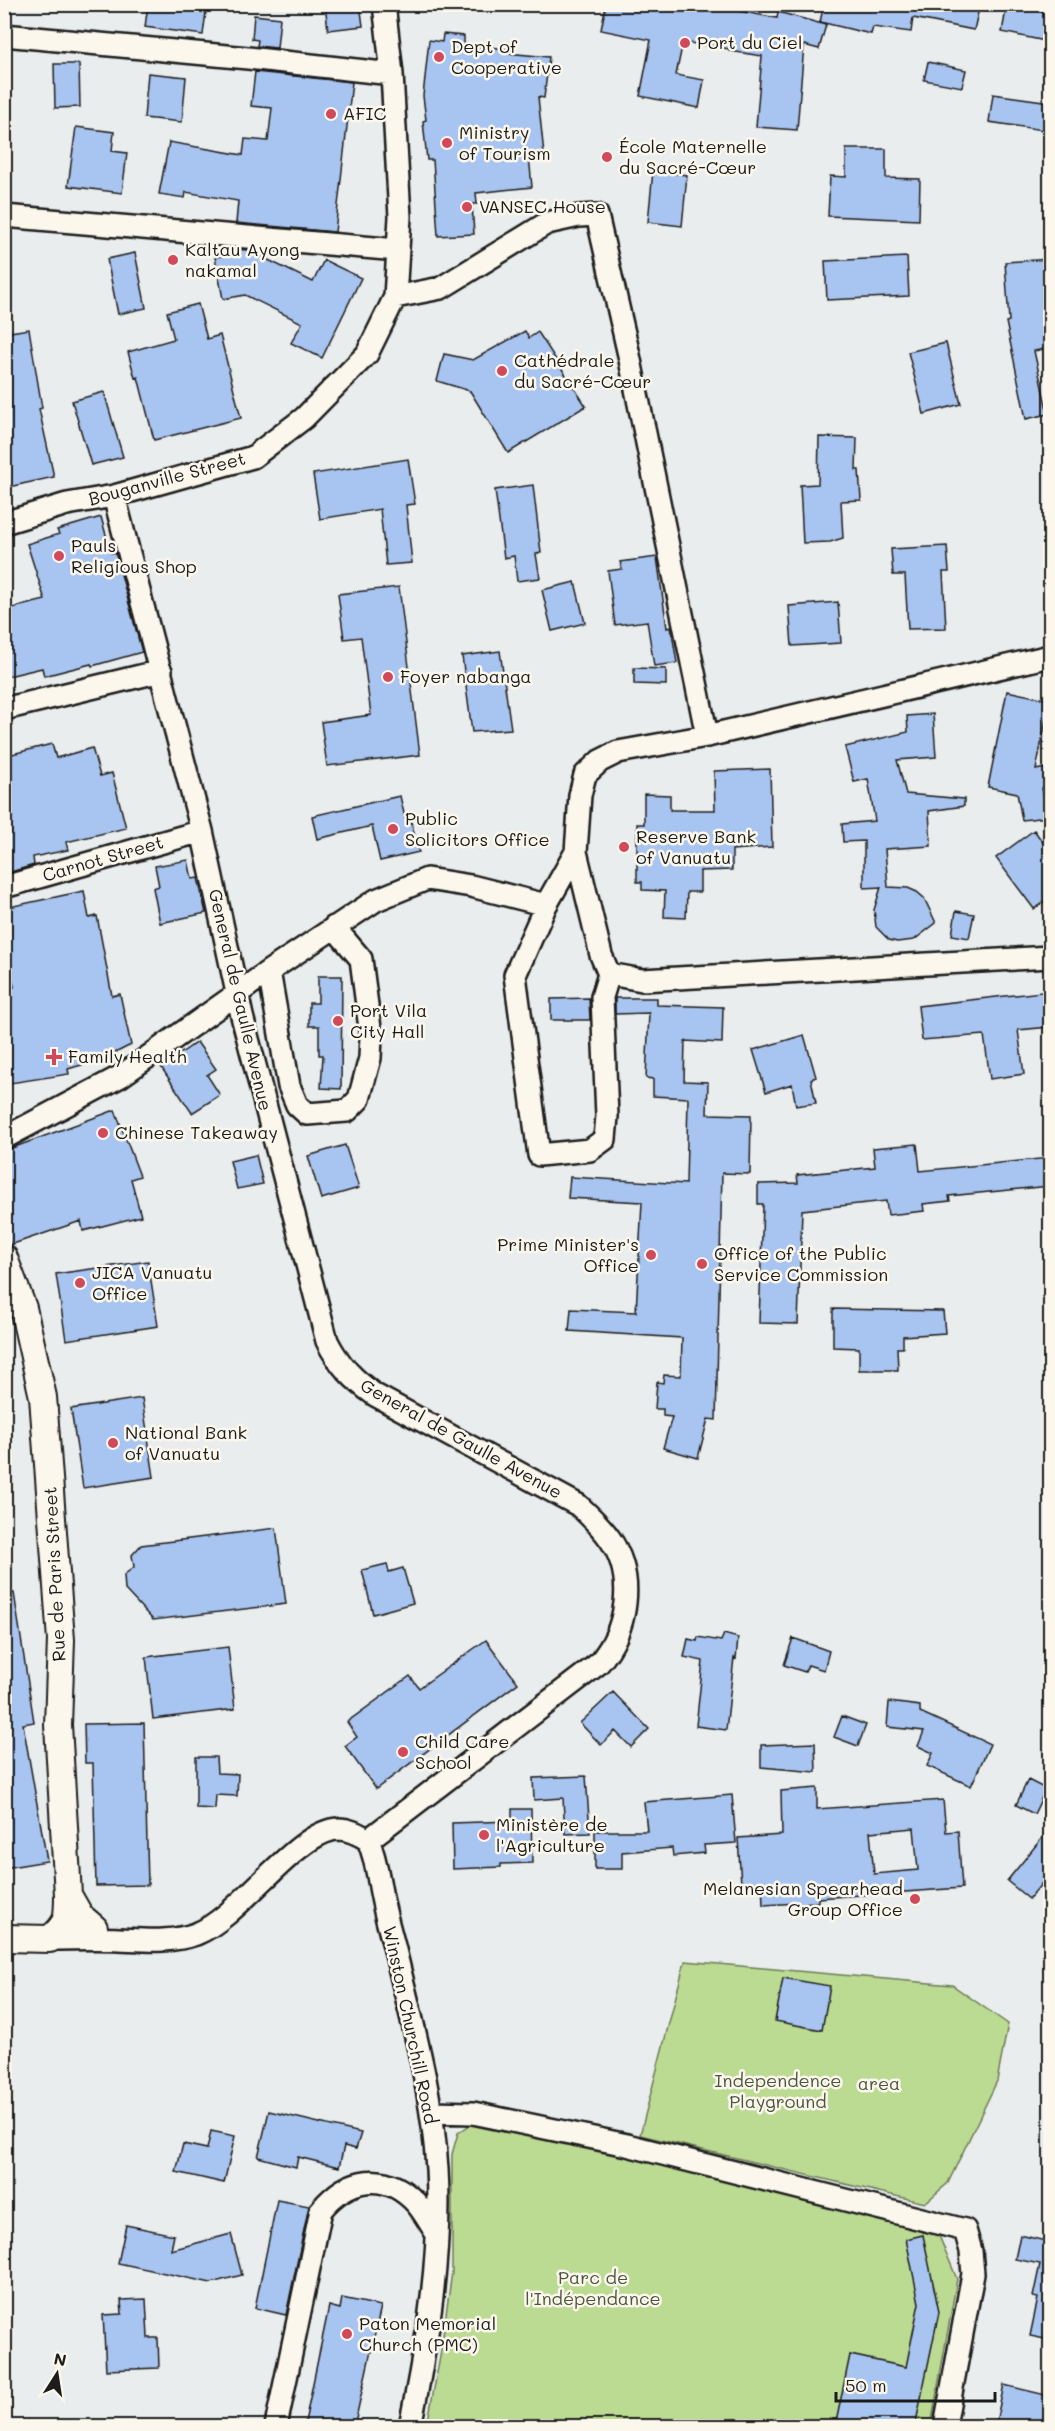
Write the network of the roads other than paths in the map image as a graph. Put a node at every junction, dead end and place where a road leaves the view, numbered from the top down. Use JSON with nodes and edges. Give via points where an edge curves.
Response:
{"nodes":[{"id":1,"x":384,"y":4,"type":"edge"},
{"id":2,"x":4,"y":35,"type":"edge"},
{"id":3,"x":392,"y":74,"type":"junction"},
{"id":4,"x":4,"y":216,"type":"edge"},
{"id":5,"x":398,"y":250,"type":"junction"},
{"id":6,"x":395,"y":297,"type":"junction"},
{"id":7,"x":114,"y":496,"type":"junction"},
{"id":8,"x":4,"y":523,"type":"edge"},
{"id":9,"x":1050,"y":656,"type":"edge"},
{"id":10,"x":161,"y":671,"type":"junction"},
{"id":11,"x":4,"y":710,"type":"edge"},
{"id":12,"x":707,"y":736,"type":"junction"},
{"id":13,"x":202,"y":831,"type":"junction"},
{"id":14,"x":576,"y":852,"type":"junction"},
{"id":15,"x":4,"y":887,"type":"edge"},
{"id":16,"x":546,"y":905,"type":"junction"},
{"id":17,"x":334,"y":927,"type":"junction"},
{"id":18,"x":1050,"y":957,"type":"edge"},
{"id":19,"x":269,"y":971,"type":"junction"},
{"id":20,"x":609,"y":974,"type":"junction"},
{"id":21,"x":238,"y":994,"type":"junction"},
{"id":22,"x":4,"y":1138,"type":"edge"},
{"id":23,"x":4,"y":1258,"type":"edge"},
{"id":24,"x":368,"y":1840,"type":"junction"},
{"id":25,"x":68,"y":1895,"type":"junction"},
{"id":26,"x":94,"y":1928,"type":"joint"},
{"id":27,"x":56,"y":1934,"type":"junction"},
{"id":28,"x":4,"y":1938,"type":"edge"},
{"id":29,"x":117,"y":1939,"type":"junction"},
{"id":30,"x":432,"y":2112,"type":"junction"},
{"id":31,"x":437,"y":2234,"type":"junction"},
{"id":32,"x":276,"y":2427,"type":"edge"},
{"id":33,"x":410,"y":2427,"type":"edge"},
{"id":34,"x":945,"y":2427,"type":"edge"}],
"edges":[{"from":1,"to":3,"type":"street","name":"Bouganville Street"},
{"from":2,"to":3,"type":"street"},
{"from":3,"to":5,"type":"street","name":"Bouganville Street","via":[[400,217]]},
{"from":4,"to":5,"type":"street"},
{"from":5,"to":6,"type":"street","name":"Bouganville Street"},
{"from":6,"to":7,"type":"street","name":"Bouganville Street","via":[[367,354],[304,418],[253,456]]},
{"from":6,"to":12,"type":"street","via":[[441,288],[547,223],[597,214]]},
{"from":7,"to":8,"type":"street","name":"Bouganville Street","via":[[67,504]]},
{"from":7,"to":10,"type":"street","name":"General de Gaulle Avenue"},
{"from":9,"to":12,"type":"street"},
{"from":10,"to":11,"type":"street"},
{"from":10,"to":13,"type":"street","name":"General de Gaulle Avenue"},
{"from":12,"to":14,"type":"street","via":[[618,752],[600,761],[585,775]]},
{"from":13,"to":15,"type":"street","name":"Carnot Street"},
{"from":13,"to":21,"type":"street","name":"General de Gaulle Avenue"},
{"from":14,"to":16,"type":"street"},
{"from":14,"to":20,"type":"street"},
{"from":16,"to":17,"type":"street","via":[[428,879],[376,900]]},
{"from":16,"to":20,"type":"street","via":[[515,975],[539,1155],[590,1150],[605,1139],[608,1116],[602,997]]},
{"from":17,"to":19,"type":"street"},
{"from":17,"to":19,"type":"street","via":[[362,959],[371,1036],[370,1058],[359,1099],[347,1111],[307,1114],[297,1105],[289,1086]]},
{"from":18,"to":20,"type":"street","via":[[642,980]]},
{"from":19,"to":21,"type":"street"},
{"from":21,"to":22,"type":"street","via":[[121,1076]]},
{"from":21,"to":24,"type":"street","name":"General de Gaulle Avenue","via":[[312,1287],[335,1358],[375,1395],[578,1505],[610,1539],[625,1572],[622,1621],[598,1664]]},
{"from":23,"to":25,"type":"street","name":"Rue de Paris Street","via":[[23,1308],[43,1397],[61,1640],[58,1725]]},
{"from":24,"to":29,"type":"street","via":[[345,1830],[324,1832],[200,1932],[173,1940]]},
{"from":24,"to":30,"type":"street","name":"Winston Churchill Road","via":[[375,1855]]},
{"from":25,"to":26,"type":"street","via":[[80,1916]]},
{"from":25,"to":27,"type":"street","name":"Rue de Paris Street","via":[[68,1918]]},
{"from":26,"to":29,"type":"street"},
{"from":27,"to":28,"type":"street"},
{"from":27,"to":29,"type":"street"},
{"from":30,"to":31,"type":"street","name":"Winston Churchill Road"},
{"from":30,"to":34,"type":"street","via":[[473,2113],[627,2145],[965,2230],[973,2274]]},
{"from":31,"to":32,"type":"street","via":[[417,2204],[401,2190],[383,2182],[362,2181],[332,2196],[321,2210]]},
{"from":31,"to":33,"type":"street","name":"Winston Churchill Road","via":[[423,2365]]}]}
